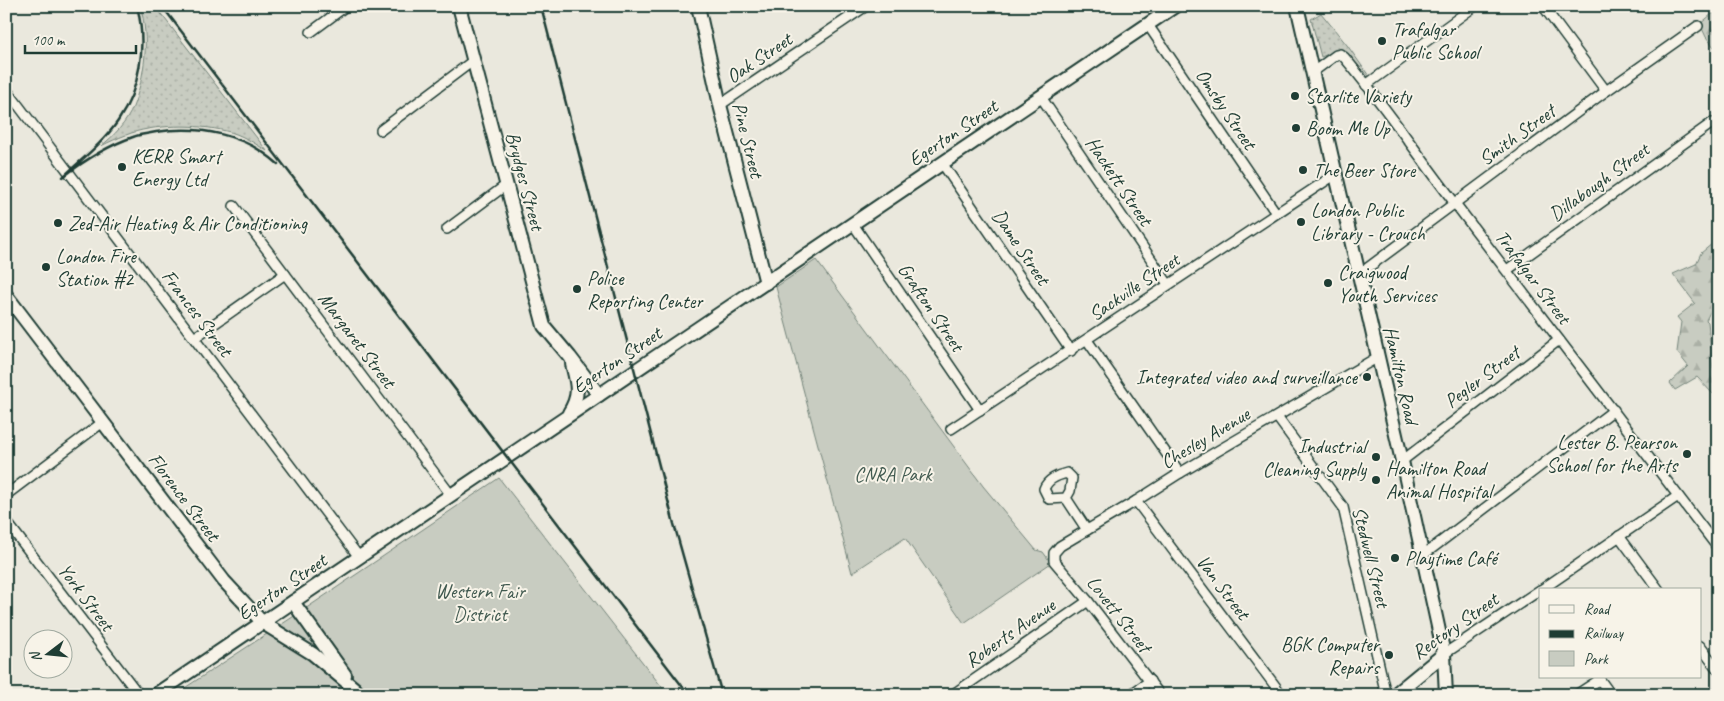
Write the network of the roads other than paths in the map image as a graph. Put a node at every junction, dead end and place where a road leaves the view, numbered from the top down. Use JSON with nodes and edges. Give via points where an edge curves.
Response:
{"nodes":[{"id":1,"x":346,"y":6,"type":"edge"},
{"id":2,"x":459,"y":6,"type":"edge"},
{"id":3,"x":698,"y":6,"type":"edge"},
{"id":4,"x":866,"y":6,"type":"edge"},
{"id":5,"x":1175,"y":6,"type":"edge"},
{"id":6,"x":1297,"y":6,"type":"edge"},
{"id":7,"x":1474,"y":6,"type":"edge"},
{"id":8,"x":1543,"y":6,"type":"edge"},
{"id":9,"x":1148,"y":25,"type":"junction"},
{"id":10,"x":1698,"y":26,"type":"dead end"},
{"id":11,"x":311,"y":32,"type":"dead end"},
{"id":12,"x":474,"y":60,"type":"junction"},
{"id":13,"x":1313,"y":72,"type":"junction"},
{"id":14,"x":1366,"y":85,"type":"junction"},
{"id":15,"x":6,"y":89,"type":"edge"},
{"id":16,"x":1606,"y":91,"type":"junction"},
{"id":17,"x":1041,"y":96,"type":"junction"},
{"id":18,"x":720,"y":105,"type":"junction"},
{"id":19,"x":1712,"y":123,"type":"dead end"},
{"id":20,"x":381,"y":130,"type":"dead end"},
{"id":21,"x":942,"y":163,"type":"junction"},
{"id":22,"x":1336,"y":174,"type":"junction"},
{"id":23,"x":506,"y":185,"type":"junction"},
{"id":24,"x":1455,"y":203,"type":"junction"},
{"id":25,"x":234,"y":206,"type":"dead end"},
{"id":26,"x":1276,"y":213,"type":"junction"},
{"id":27,"x":853,"y":224,"type":"junction"},
{"id":28,"x":447,"y":229,"type":"dead end"},
{"id":29,"x":1507,"y":270,"type":"junction"},
{"id":30,"x":285,"y":274,"type":"junction"},
{"id":31,"x":1358,"y":275,"type":"junction"},
{"id":32,"x":766,"y":283,"type":"junction"},
{"id":33,"x":1168,"y":284,"type":"junction"},
{"id":34,"x":6,"y":295,"type":"edge"},
{"id":35,"x":194,"y":338,"type":"junction"},
{"id":36,"x":1087,"y":340,"type":"junction"},
{"id":37,"x":1559,"y":340,"type":"junction"},
{"id":38,"x":1070,"y":350,"type":"junction"},
{"id":39,"x":570,"y":357,"type":"junction"},
{"id":40,"x":1378,"y":357,"type":"junction"},
{"id":41,"x":599,"y":394,"type":"junction"},
{"id":42,"x":980,"y":410,"type":"junction"},
{"id":43,"x":1614,"y":410,"type":"junction"},
{"id":44,"x":568,"y":416,"type":"junction"},
{"id":45,"x":1277,"y":417,"type":"junction"},
{"id":46,"x":103,"y":422,"type":"junction"},
{"id":47,"x":951,"y":429,"type":"dead end"},
{"id":48,"x":1402,"y":461,"type":"junction"},
{"id":49,"x":1180,"y":473,"type":"junction"},
{"id":50,"x":6,"y":495,"type":"edge"},
{"id":51,"x":451,"y":495,"type":"junction"},
{"id":52,"x":1678,"y":496,"type":"junction"},
{"id":53,"x":1066,"y":498,"type":"dead end"},
{"id":54,"x":1136,"y":501,"type":"junction"},
{"id":55,"x":6,"y":521,"type":"edge"},
{"id":56,"x":1087,"y":530,"type":"junction"},
{"id":57,"x":1619,"y":536,"type":"junction"},
{"id":58,"x":1718,"y":548,"type":"edge"},
{"id":59,"x":1054,"y":553,"type":"joint"},
{"id":60,"x":1422,"y":556,"type":"junction"},
{"id":61,"x":359,"y":557,"type":"junction"},
{"id":62,"x":1546,"y":588,"type":"edge"},
{"id":63,"x":1658,"y":588,"type":"edge"},
{"id":64,"x":1539,"y":593,"type":"edge"},
{"id":65,"x":1088,"y":601,"type":"junction"},
{"id":66,"x":293,"y":602,"type":"junction"},
{"id":67,"x":263,"y":622,"type":"junction"},
{"id":68,"x":1702,"y":649,"type":"edge"},
{"id":69,"x":1444,"y":654,"type":"junction"},
{"id":70,"x":1718,"y":670,"type":"edge"},
{"id":71,"x":1599,"y":678,"type":"edge"},
{"id":72,"x":1150,"y":681,"type":"junction"},
{"id":73,"x":358,"y":692,"type":"edge"},
{"id":74,"x":1718,"y":692,"type":"edge"},
{"id":75,"x":139,"y":695,"type":"edge"},
{"id":76,"x":155,"y":695,"type":"edge"},
{"id":77,"x":952,"y":695,"type":"edge"},
{"id":78,"x":1130,"y":695,"type":"edge"},
{"id":79,"x":1160,"y":695,"type":"edge"},
{"id":80,"x":1282,"y":695,"type":"edge"},
{"id":81,"x":1386,"y":695,"type":"edge"},
{"id":82,"x":1394,"y":695,"type":"edge"},
{"id":83,"x":1446,"y":695,"type":"edge"},
{"id":84,"x":1576,"y":695,"type":"edge"},
{"id":85,"x":1611,"y":695,"type":"edge"},
{"id":86,"x":1714,"y":695,"type":"edge"}],
"edges":[{"from":1,"to":11,"type":"street"},
{"from":2,"to":12,"type":"street","name":"Brydges Street"},
{"from":3,"to":18,"type":"street","name":"Pine Street"},
{"from":4,"to":18,"type":"street","name":"Oak Street"},
{"from":5,"to":9,"type":"street","name":"Egerton Street"},
{"from":6,"to":13,"type":"street","name":"Hamilton Road"},
{"from":7,"to":14,"type":"street"},
{"from":8,"to":16,"type":"street"},
{"from":9,"to":17,"type":"street","name":"Egerton Street"},
{"from":9,"to":26,"type":"street","name":"Omsby Street"},
{"from":10,"to":16,"type":"street","name":"Smith Street"},
{"from":12,"to":20,"type":"street"},
{"from":12,"to":23,"type":"street","name":"Brydges Street"},
{"from":13,"to":14,"type":"street","name":"Trafalgar Street","via":[[1340,54]]},
{"from":13,"to":22,"type":"street","name":"Hamilton Road"},
{"from":14,"to":24,"type":"street","name":"Trafalgar Street"},
{"from":15,"to":35,"type":"street","name":"Frances Street"},
{"from":16,"to":24,"type":"street","name":"Smith Street"},
{"from":17,"to":21,"type":"street","name":"Egerton Street"},
{"from":17,"to":33,"type":"street","name":"Hackett Street"},
{"from":18,"to":32,"type":"street","name":"Pine Street"},
{"from":19,"to":29,"type":"street","name":"Dillabough Street"},
{"from":21,"to":27,"type":"street","name":"Egerton Street"},
{"from":21,"to":38,"type":"street","name":"Dame Street"},
{"from":22,"to":26,"type":"street","name":"Sackville Street"},
{"from":22,"to":31,"type":"street","name":"Hamilton Road"},
{"from":23,"to":28,"type":"street"},
{"from":23,"to":39,"type":"street","name":"Brydges Street","via":[[544,326]]},
{"from":24,"to":29,"type":"street","name":"Trafalgar Street"},
{"from":24,"to":31,"type":"street","name":"Smith Street"},
{"from":25,"to":30,"type":"street","name":"Margaret Street"},
{"from":26,"to":33,"type":"street","name":"Sackville Street"},
{"from":27,"to":32,"type":"street","name":"Egerton Street"},
{"from":27,"to":42,"type":"street","name":"Grafton Street"},
{"from":29,"to":37,"type":"street","name":"Trafalgar Street"},
{"from":30,"to":35,"type":"street"},
{"from":30,"to":51,"type":"street","name":"Margaret Street"},
{"from":31,"to":40,"type":"street","name":"Hamilton Road"},
{"from":32,"to":41,"type":"street","name":"Egerton Street"},
{"from":33,"to":36,"type":"street","name":"Sackville Street"},
{"from":34,"to":46,"type":"street","name":"Florence Street"},
{"from":35,"to":61,"type":"street","name":"Frances Street"},
{"from":36,"to":38,"type":"street","name":"Sackville Street"},
{"from":36,"to":49,"type":"street"},
{"from":37,"to":43,"type":"street","name":"Trafalgar Street"},
{"from":37,"to":48,"type":"street","name":"Pegler Street"},
{"from":38,"to":42,"type":"street","name":"Sackville Street"},
{"from":39,"to":41,"type":"street","name":"Brydges Street"},
{"from":39,"to":44,"type":"street","via":[[578,389]]},
{"from":40,"to":45,"type":"street","name":"Chesley Avenue"},
{"from":40,"to":48,"type":"street","name":"Hamilton Road"},
{"from":41,"to":44,"type":"street","name":"Egerton Street"},
{"from":42,"to":47,"type":"street","name":"Sackville Street"},
{"from":43,"to":52,"type":"street","name":"Trafalgar Street"},
{"from":43,"to":60,"type":"street"},
{"from":44,"to":51,"type":"street","name":"Egerton Street"},
{"from":45,"to":49,"type":"street","name":"Chesley Avenue"},
{"from":45,"to":81,"type":"street","name":"Stedwell Street","via":[[1343,507]]},
{"from":46,"to":50,"type":"street"},
{"from":46,"to":67,"type":"street","name":"Florence Street","via":[[224,581]]},
{"from":48,"to":60,"type":"street","name":"Hamilton Road"},
{"from":49,"to":54,"type":"street","name":"Chesley Avenue"},
{"from":51,"to":61,"type":"street","name":"Egerton Street"},
{"from":52,"to":57,"type":"street","name":"Rectory Street"},
{"from":52,"to":58,"type":"street","name":"Trafalgar Street"},
{"from":53,"to":56,"type":"street"},
{"from":54,"to":56,"type":"street","name":"Chesley Avenue"},
{"from":54,"to":80,"type":"street","name":"Van Street"},
{"from":55,"to":75,"type":"street","name":"York Street"},
{"from":56,"to":59,"type":"street","name":"Chesley Avenue"},
{"from":57,"to":62,"type":"street","name":"Rectory Street"},
{"from":57,"to":63,"type":"street"},
{"from":59,"to":65,"type":"street","name":"Lovett Street","via":[[1054,561]]},
{"from":60,"to":69,"type":"street","name":"Hamilton Road"},
{"from":61,"to":66,"type":"street","name":"Egerton Street"},
{"from":64,"to":69,"type":"street","name":"Rectory Street"},
{"from":65,"to":72,"type":"street","name":"Lovett Street"},
{"from":65,"to":77,"type":"street","name":"Roberts Avenue"},
{"from":66,"to":67,"type":"street","name":"Egerton Street"},
{"from":66,"to":73,"type":"street"},
{"from":67,"to":73,"type":"street","name":"Florence Street","via":[[312,654]]},
{"from":67,"to":76,"type":"street","name":"Egerton Street"},
{"from":68,"to":70,"type":"street"},
{"from":69,"to":82,"type":"street","name":"Rectory Street"},
{"from":69,"to":83,"type":"street","name":"Hamilton Road"},
{"from":71,"to":84,"type":"street"},
{"from":71,"to":85,"type":"street"},
{"from":72,"to":78,"type":"street"},
{"from":72,"to":79,"type":"street","name":"Lovett Street"},
{"from":74,"to":86,"type":"street"}]}
